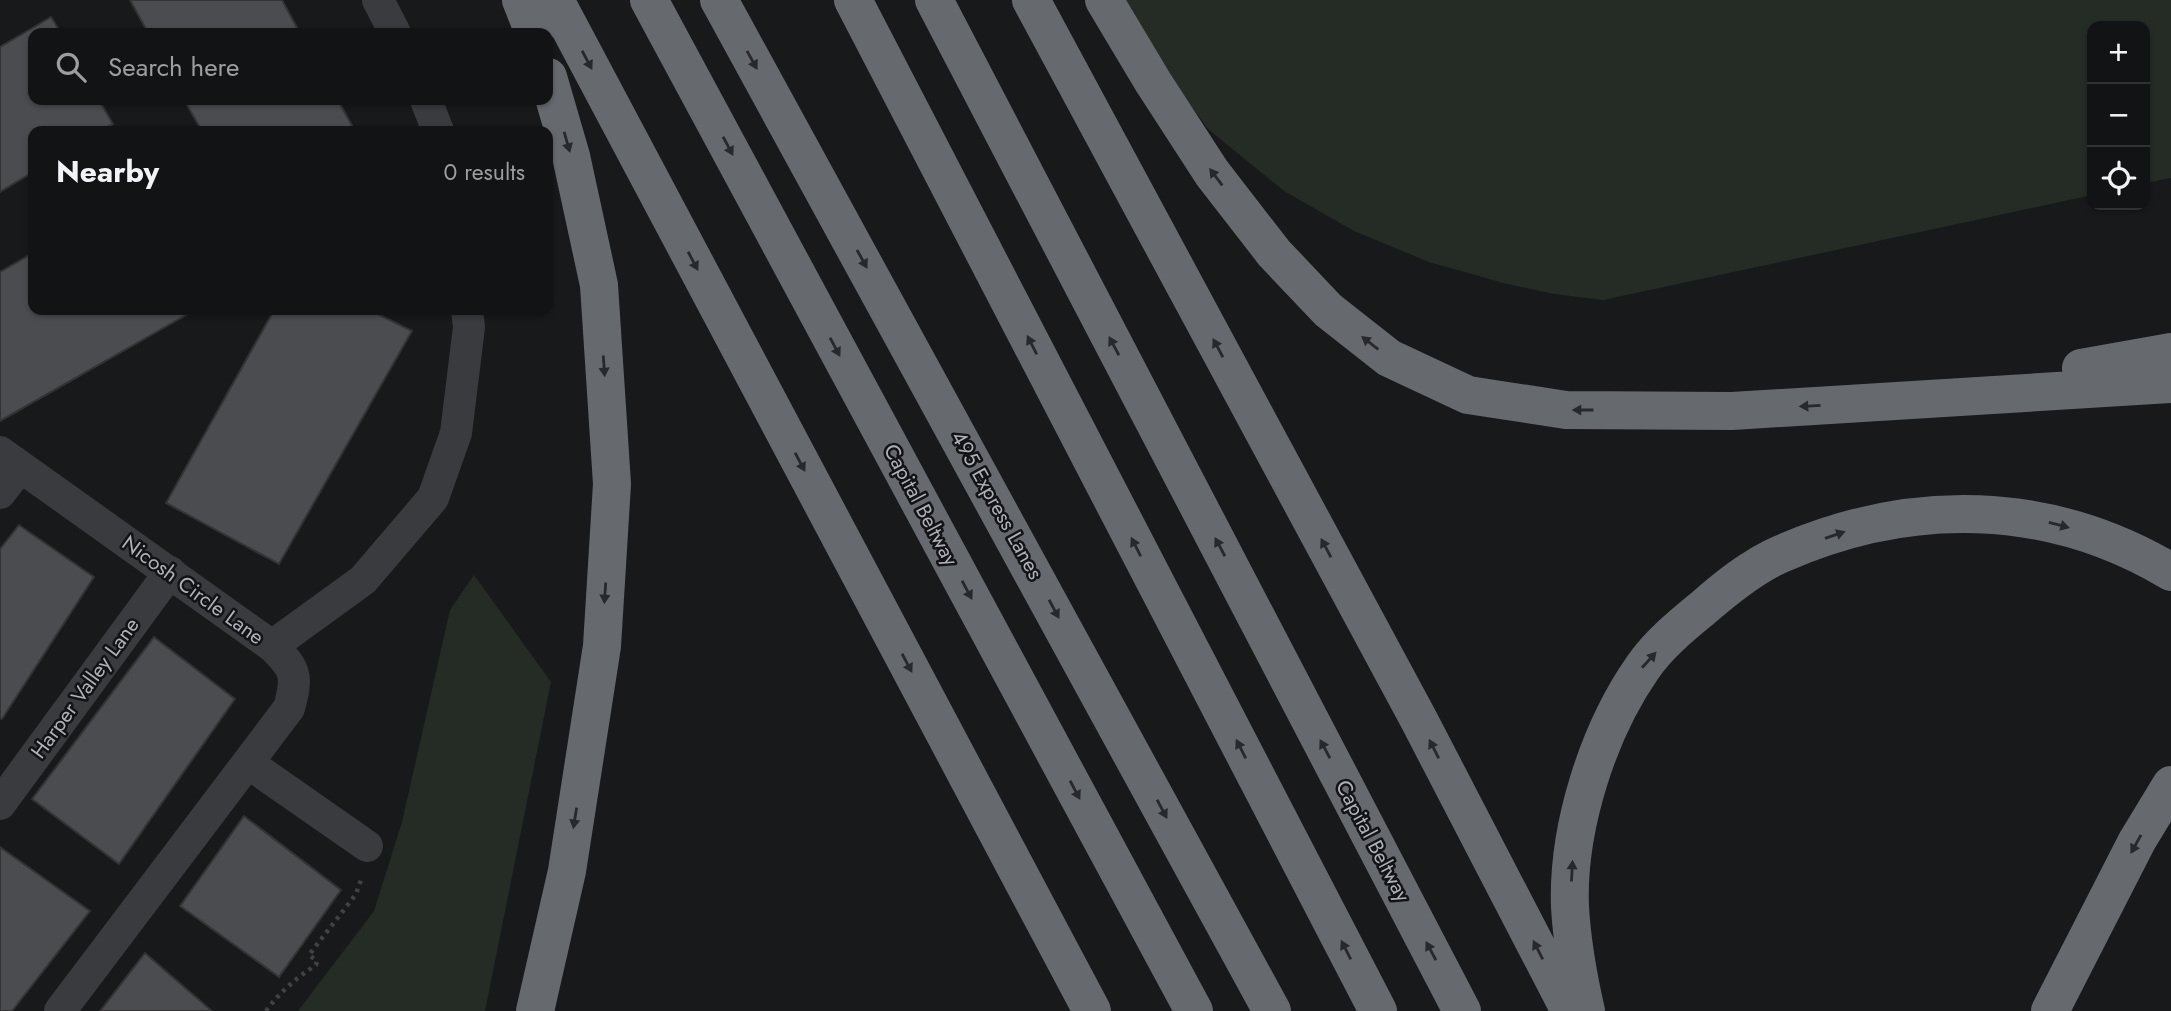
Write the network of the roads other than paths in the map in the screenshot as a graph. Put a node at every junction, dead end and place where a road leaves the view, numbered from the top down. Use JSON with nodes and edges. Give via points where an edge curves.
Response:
{"nodes":[{"id":1,"x":378,"y":0,"type":"edge"},
{"id":2,"x":521,"y":0,"type":"edge"},
{"id":3,"x":555,"y":0,"type":"edge"},
{"id":4,"x":649,"y":0,"type":"edge"},
{"id":5,"x":719,"y":0,"type":"edge"},
{"id":6,"x":853,"y":0,"type":"edge"},
{"id":7,"x":934,"y":0,"type":"edge"},
{"id":8,"x":1031,"y":0,"type":"edge"},
{"id":9,"x":1104,"y":0,"type":"edge"},
{"id":10,"x":392,"y":28,"type":"edge"},
{"id":11,"x":532,"y":28,"type":"edge"},
{"id":12,"x":553,"y":94,"type":"edge"},
{"id":13,"x":428,"y":105,"type":"edge"},
{"id":14,"x":437,"y":126,"type":"edge"},
{"id":15,"x":468,"y":315,"type":"edge"},
{"id":16,"x":2171,"y":352,"type":"edge"},
{"id":17,"x":2171,"y":384,"type":"edge"},
{"id":18,"x":1878,"y":402,"type":"junction"},
{"id":19,"x":10,"y":459,"type":"edge"},
{"id":20,"x":0,"y":493,"type":"edge"},
{"id":21,"x":170,"y":572,"type":"junction"},
{"id":22,"x":2171,"y":572,"type":"edge"},
{"id":23,"x":272,"y":646,"type":"junction"},
{"id":24,"x":248,"y":763,"type":"junction"},
{"id":25,"x":2171,"y":786,"type":"edge"},
{"id":26,"x":0,"y":804,"type":"edge"},
{"id":27,"x":367,"y":846,"type":"road end"},
{"id":28,"x":60,"y":1011,"type":"edge"},
{"id":29,"x":535,"y":1011,"type":"edge"},
{"id":30,"x":1092,"y":1011,"type":"edge"},
{"id":31,"x":1194,"y":1011,"type":"edge"},
{"id":32,"x":1272,"y":1011,"type":"edge"},
{"id":33,"x":1378,"y":1011,"type":"edge"},
{"id":34,"x":1462,"y":1011,"type":"edge"},
{"id":35,"x":1570,"y":1011,"type":"edge"},
{"id":36,"x":1586,"y":1011,"type":"edge"},
{"id":37,"x":2050,"y":1011,"type":"edge"}],
"edges":[{"from":1,"to":10,"type":"street"},
{"from":2,"to":11,"type":"highway"},
{"from":3,"to":30,"type":"highway","one_way":true},
{"from":4,"to":31,"type":"highway","name":"Capital Beltway","one_way":true},
{"from":5,"to":32,"type":"highway","name":"495 Express Lanes","one_way":true},
{"from":33,"to":6,"type":"highway","one_way":true},
{"from":34,"to":7,"type":"highway","name":"Capital Beltway","one_way":true},
{"from":35,"to":8,"type":"highway","one_way":true,"via":[[1419,720]]},
{"from":18,"to":9,"type":"highway","one_way":true,"via":[[1732,411],[1566,410],[1468,395],[1389,358],[1328,310],[1274,253],[1212,173]]},
{"from":12,"to":29,"type":"highway","one_way":true,"via":[[598,285],[612,484],[602,646],[567,871]]},
{"from":13,"to":14,"type":"street"},
{"from":15,"to":23,"type":"street","via":[[456,433],[433,498],[363,580]]},
{"from":16,"to":18,"type":"highway"},
{"from":17,"to":18,"type":"highway"},
{"from":19,"to":20,"type":"street"},
{"from":19,"to":21,"type":"street","name":"Nicosh Circle Lane"},
{"from":21,"to":23,"type":"street","name":"Nicosh Circle Lane"},
{"from":21,"to":26,"type":"street","name":"Harper Valley Lane"},
{"from":36,"to":22,"type":"highway","one_way":true,"via":[[1575,962],[1570,905],[1573,851],[1583,801],[1618,710],[1643,666],[1683,624],[1727,588],[1779,554],[1861,526],[1914,516],[1968,513],[2039,520],[2094,534]]},
{"from":23,"to":24,"type":"street","name":"Nicosh Circle Lane","via":[[291,664],[295,687],[289,708]]},
{"from":24,"to":27,"type":"street"},
{"from":24,"to":28,"type":"street","name":"Nicosh Circle Lane"},
{"from":25,"to":37,"type":"highway","one_way":true,"via":[[2137,841]]}]}
